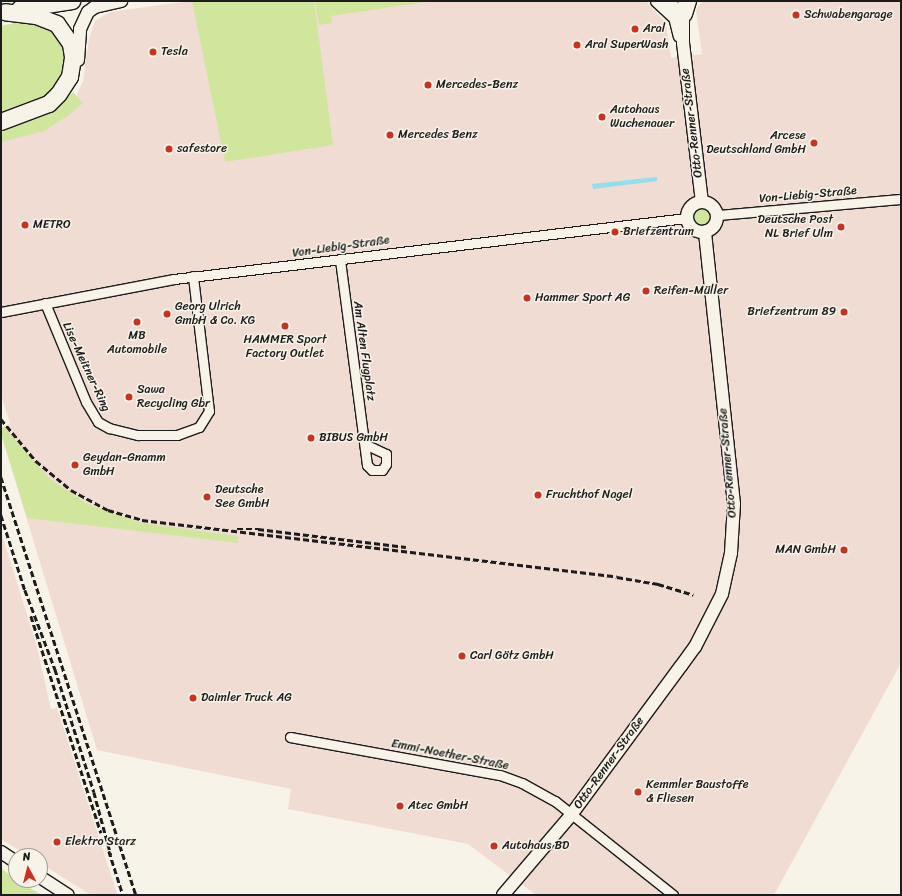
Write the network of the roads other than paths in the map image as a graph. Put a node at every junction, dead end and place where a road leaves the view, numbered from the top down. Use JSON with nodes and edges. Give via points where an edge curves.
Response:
{"nodes":[{"id":1,"x":72,"y":1,"type":"edge"},
{"id":2,"x":121,"y":1,"type":"edge"},
{"id":3,"x":657,"y":1,"type":"edge"},
{"id":4,"x":671,"y":1,"type":"edge"},
{"id":5,"x":682,"y":9,"type":"edge"},
{"id":6,"x":3,"y":12,"type":"edge"},
{"id":7,"x":1,"y":122,"type":"edge"},
{"id":8,"x":1,"y":128,"type":"edge"},
{"id":9,"x":901,"y":199,"type":"edge"},
{"id":10,"x":702,"y":202,"type":"junction"},
{"id":11,"x":717,"y":215,"type":"junction"},
{"id":12,"x":686,"y":218,"type":"junction"},
{"id":13,"x":705,"y":232,"type":"junction"},
{"id":14,"x":340,"y":260,"type":"junction"},
{"id":15,"x":194,"y":276,"type":"junction"},
{"id":16,"x":45,"y":303,"type":"junction"},
{"id":17,"x":1,"y":312,"type":"edge"},
{"id":18,"x":365,"y":444,"type":"dead end"},
{"id":19,"x":290,"y":737,"type":"dead end"},
{"id":20,"x":571,"y":815,"type":"junction"},
{"id":21,"x":48,"y":882,"type":"edge"},
{"id":22,"x":68,"y":895,"type":"edge"},
{"id":23,"x":503,"y":895,"type":"edge"},
{"id":24,"x":673,"y":895,"type":"edge"}],
"edges":[{"from":1,"to":6,"type":"highway"},
{"from":2,"to":8,"type":"street","via":[[95,7],[82,21],[76,79],[63,98],[47,111]]},
{"from":3,"to":5,"type":"street"},
{"from":4,"to":5,"type":"street","name":"Otto-Renner-Straße"},
{"from":5,"to":10,"type":"street","name":"Otto-Renner-Straße","via":[[683,43]]},
{"from":6,"to":7,"type":"highway","via":[[36,16],[57,24],[71,44],[73,57],[70,77],[49,104]]},
{"from":9,"to":11,"type":"street","name":"Von-Liebig-Straße"},
{"from":10,"to":11,"type":"street","via":[[712,206]]},
{"from":10,"to":12,"type":"street","via":[[692,205]]},
{"from":11,"to":13,"type":"street","via":[[714,226]]},
{"from":12,"to":13,"type":"street","via":[[691,228]]},
{"from":12,"to":14,"type":"street","name":"Von-Liebig-Straße"},
{"from":13,"to":20,"type":"street","name":"Otto-Renner-Straße","via":[[734,504],[728,573],[717,604],[695,647]]},
{"from":14,"to":15,"type":"street","name":"Von-Liebig-Straße"},
{"from":14,"to":18,"type":"street","name":"Am Alten Flugplatz"},
{"from":15,"to":16,"type":"street","name":"Von-Liebig-Straße","via":[[147,282]]},
{"from":15,"to":16,"type":"street","name":"Lise-Meitner-Ring","via":[[209,411],[199,427],[177,434],[138,435],[109,428],[98,422],[86,402]]},
{"from":16,"to":17,"type":"street","name":"Von-Liebig-Straße"},
{"from":19,"to":20,"type":"street","name":"Emmi-Noether-Straße","via":[[500,775],[555,801]]},
{"from":20,"to":23,"type":"street","name":"Otto-Renner-Straße"},
{"from":20,"to":24,"type":"street","name":"Otto-Renner-Straße"},
{"from":21,"to":22,"type":"street"}]}
